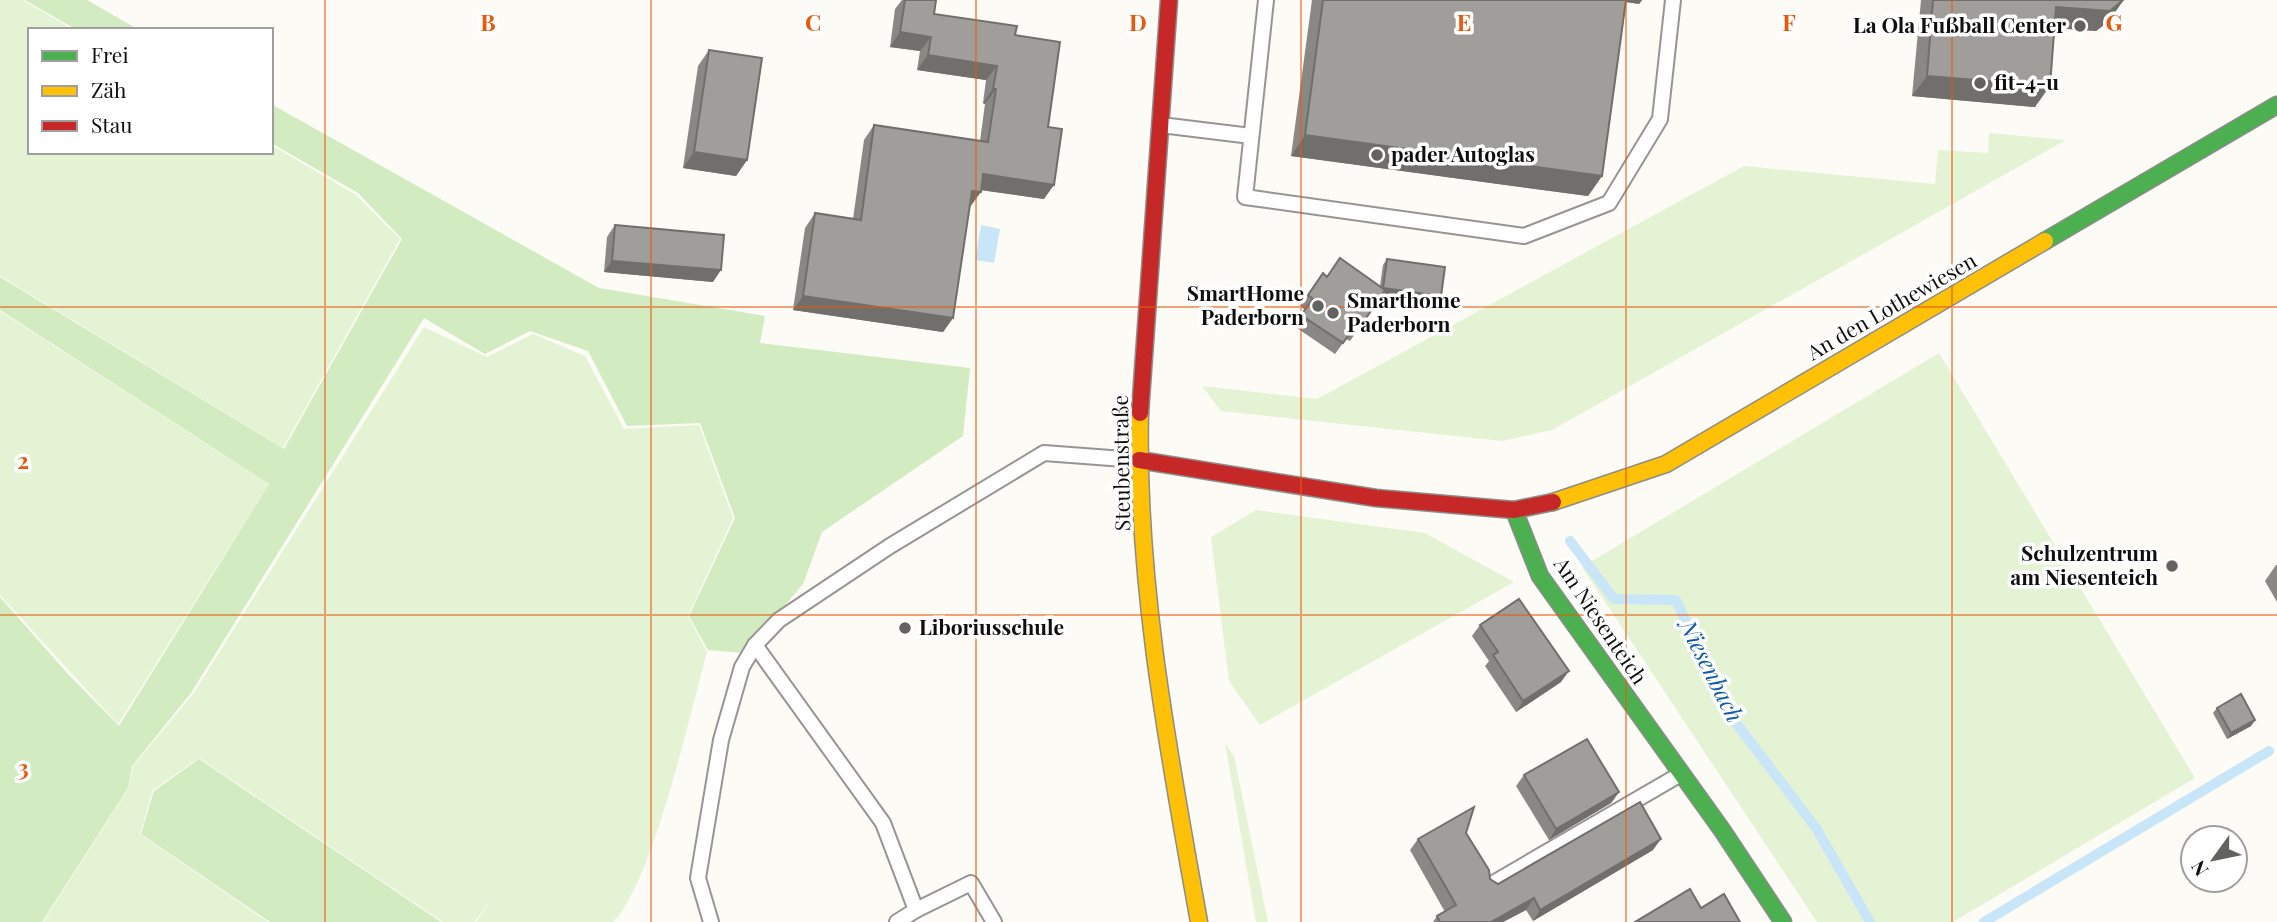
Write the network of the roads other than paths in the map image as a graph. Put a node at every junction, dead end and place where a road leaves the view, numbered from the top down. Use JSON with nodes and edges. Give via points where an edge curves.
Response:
{"nodes":[{"id":1,"x":1169,"y":0,"type":"edge"},
{"id":2,"x":1266,"y":0,"type":"edge"},
{"id":3,"x":1673,"y":0,"type":"edge"},
{"id":4,"x":2277,"y":105,"type":"edge"},
{"id":5,"x":1160,"y":125,"type":"junction"},
{"id":6,"x":1251,"y":135,"type":"junction"},
{"id":7,"x":1139,"y":460,"type":"junction"},
{"id":8,"x":1514,"y":510,"type":"junction"},
{"id":9,"x":755,"y":646,"type":"junction"},
{"id":10,"x":1682,"y":774,"type":"junction"},
{"id":11,"x":1490,"y":885,"type":"edge"},
{"id":12,"x":916,"y":910,"type":"junction"},
{"id":13,"x":710,"y":919,"type":"edge"},
{"id":14,"x":897,"y":922,"type":"edge"},
{"id":15,"x":994,"y":922,"type":"edge"},
{"id":16,"x":1199,"y":922,"type":"edge"},
{"id":17,"x":1783,"y":922,"type":"edge"}],
"edges":[{"from":1,"to":5,"type":"street","name":"Steubenstraße"},
{"from":2,"to":6,"type":"lane"},
{"from":3,"to":6,"type":"lane","via":[[1660,119],[1609,204],[1524,236],[1245,197]]},
{"from":4,"to":8,"type":"street","name":"An den Lothewiesen","via":[[1666,464],[1565,499]]},
{"from":5,"to":6,"type":"lane"},
{"from":5,"to":7,"type":"street","name":"Steubenstraße"},
{"from":7,"to":8,"type":"street","via":[[1376,498]]},
{"from":7,"to":9,"type":"lane","via":[[1044,453],[779,620]]},
{"from":7,"to":16,"type":"street","name":"Steubenstraße","via":[[1156,682]]},
{"from":8,"to":10,"type":"street","name":"Am Niesenteich","via":[[1540,576]]},
{"from":9,"to":12,"type":"lane","via":[[883,823]]},
{"from":9,"to":13,"type":"lane","via":[[742,667],[721,740],[698,878]]},
{"from":10,"to":11,"type":"lane"},
{"from":10,"to":17,"type":"street","name":"Am Niesenteich"},
{"from":12,"to":14,"type":"lane"},
{"from":12,"to":15,"type":"lane","via":[[971,883]]}]}
